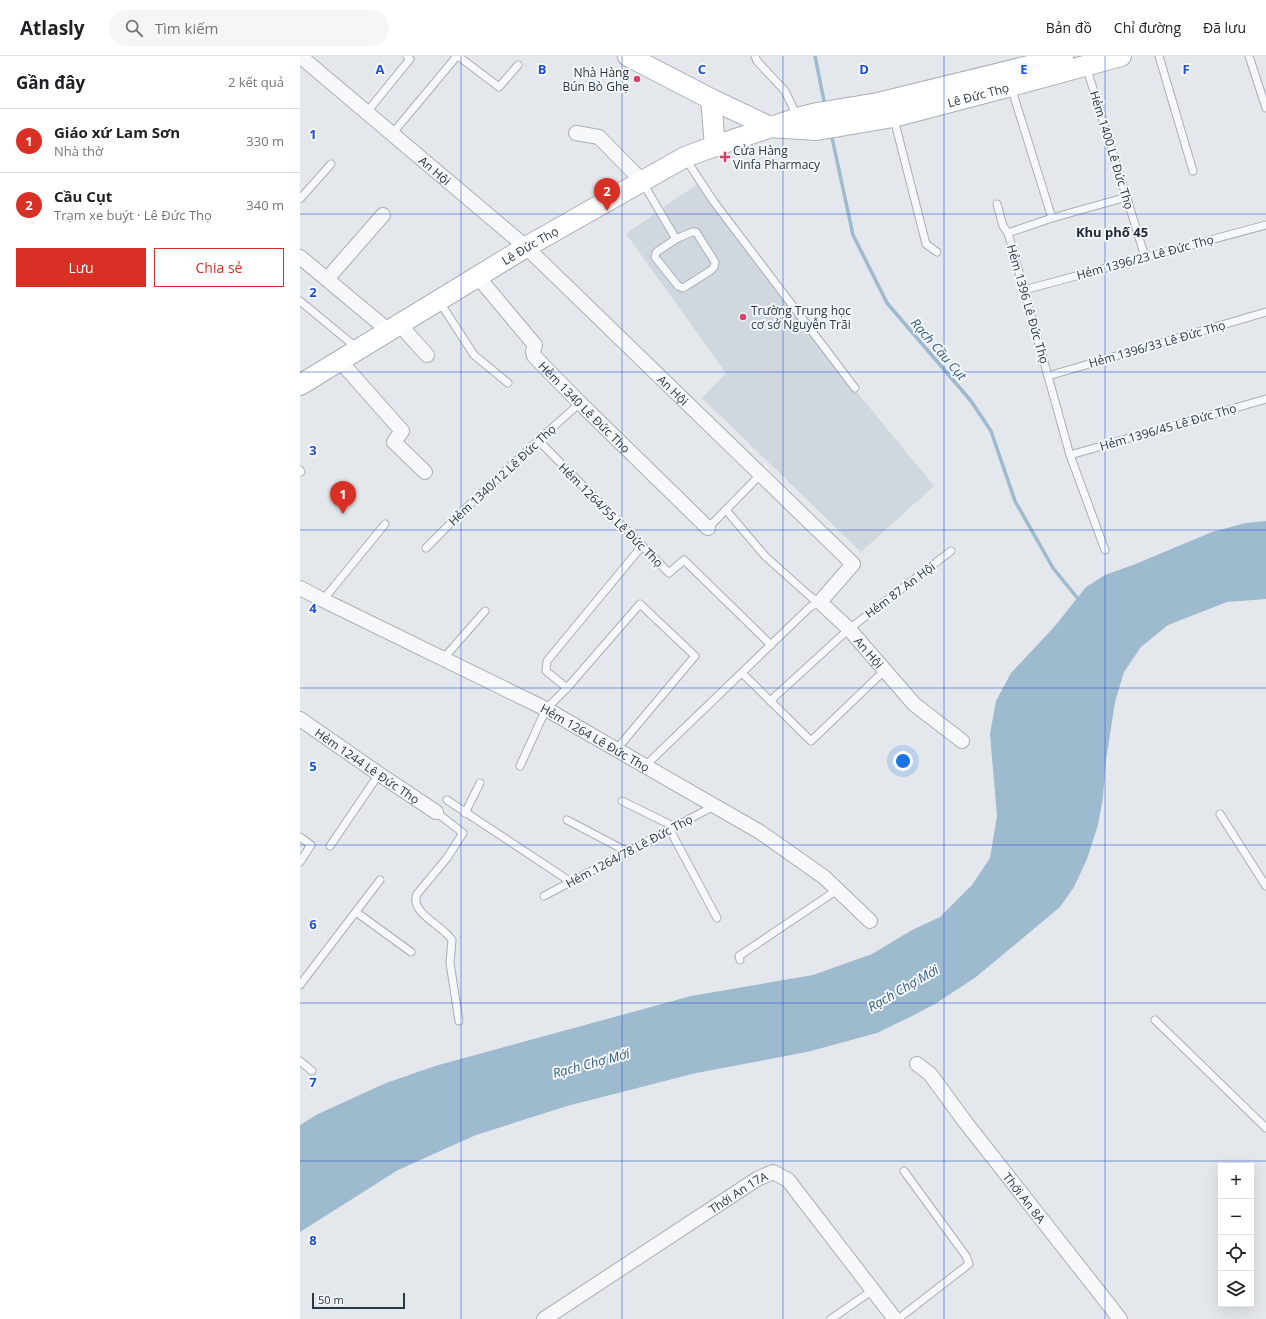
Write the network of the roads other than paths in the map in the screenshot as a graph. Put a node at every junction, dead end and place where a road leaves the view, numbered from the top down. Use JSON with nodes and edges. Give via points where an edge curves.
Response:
{"nodes":[{"id":1,"x":300,"y":56,"type":"edge"},
{"id":2,"x":407,"y":56,"type":"edge"},
{"id":3,"x":458,"y":56,"type":"edge"},
{"id":4,"x":628,"y":56,"type":"edge"},
{"id":5,"x":755,"y":56,"type":"edge"},
{"id":6,"x":1063,"y":56,"type":"edge"},
{"id":7,"x":1121,"y":56,"type":"edge"},
{"id":8,"x":1158,"y":56,"type":"edge"},
{"id":9,"x":1249,"y":56,"type":"edge"},
{"id":10,"x":1032,"y":60,"type":"edge"},
{"id":11,"x":518,"y":65,"type":"dead end"},
{"id":12,"x":1086,"y":66,"type":"junction"},
{"id":13,"x":1011,"y":86,"type":"junction"},
{"id":14,"x":711,"y":99,"type":"junction"},
{"id":15,"x":1266,"y":108,"type":"edge"},
{"id":16,"x":367,"y":112,"type":"junction"},
{"id":17,"x":884,"y":113,"type":"junction"},
{"id":18,"x":811,"y":120,"type":"junction"},
{"id":19,"x":770,"y":127,"type":"junction"},
{"id":20,"x":576,"y":133,"type":"dead end"},
{"id":21,"x":392,"y":134,"type":"junction"},
{"id":22,"x":744,"y":135,"type":"junction"},
{"id":23,"x":715,"y":146,"type":"junction"},
{"id":24,"x":685,"y":157,"type":"junction"},
{"id":25,"x":331,"y":164,"type":"dead end"},
{"id":26,"x":1193,"y":171,"type":"dead end"},
{"id":27,"x":642,"y":181,"type":"junction"},
{"id":28,"x":1127,"y":197,"type":"junction"},
{"id":29,"x":300,"y":200,"type":"edge"},
{"id":30,"x":997,"y":204,"type":"dead end"},
{"id":31,"x":384,"y":215,"type":"dead end"},
{"id":32,"x":1052,"y":218,"type":"junction"},
{"id":33,"x":1266,"y":225,"type":"edge"},
{"id":34,"x":1008,"y":233,"type":"junction"},
{"id":35,"x":676,"y":239,"type":"junction"},
{"id":36,"x":526,"y":247,"type":"junction"},
{"id":37,"x":937,"y":252,"type":"dead end"},
{"id":38,"x":300,"y":257,"type":"edge"},
{"id":39,"x":1145,"y":257,"type":"junction"},
{"id":40,"x":478,"y":277,"type":"junction"},
{"id":41,"x":326,"y":279,"type":"junction"},
{"id":42,"x":1024,"y":290,"type":"junction"},
{"id":43,"x":300,"y":301,"type":"edge"},
{"id":44,"x":439,"y":301,"type":"junction"},
{"id":45,"x":1266,"y":312,"type":"edge"},
{"id":46,"x":395,"y":328,"type":"junction"},
{"id":47,"x":359,"y":350,"type":"junction"},
{"id":48,"x":427,"y":355,"type":"dead end"},
{"id":49,"x":340,"y":361,"type":"junction"},
{"id":50,"x":1048,"y":376,"type":"junction"},
{"id":51,"x":508,"y":383,"type":"dead end"},
{"id":52,"x":300,"y":385,"type":"edge"},
{"id":53,"x":855,"y":388,"type":"dead end"},
{"id":54,"x":1266,"y":399,"type":"edge"},
{"id":55,"x":580,"y":403,"type":"junction"},
{"id":56,"x":538,"y":440,"type":"junction"},
{"id":57,"x":1070,"y":455,"type":"junction"},
{"id":58,"x":425,"y":472,"type":"dead end"},
{"id":59,"x":760,"y":475,"type":"junction"},
{"id":60,"x":726,"y":510,"type":"junction"},
{"id":61,"x":386,"y":524,"type":"dead end"},
{"id":62,"x":708,"y":528,"type":"joint"},
{"id":63,"x":642,"y":546,"type":"junction"},
{"id":64,"x":426,"y":548,"type":"dead end"},
{"id":65,"x":1105,"y":550,"type":"dead end"},
{"id":66,"x":951,"y":551,"type":"dead end"},
{"id":67,"x":300,"y":588,"type":"edge"},
{"id":68,"x":323,"y":600,"type":"junction"},
{"id":69,"x":820,"y":602,"type":"junction"},
{"id":70,"x":485,"y":611,"type":"dead end"},
{"id":71,"x":849,"y":629,"type":"junction"},
{"id":72,"x":771,"y":645,"type":"junction"},
{"id":73,"x":443,"y":659,"type":"junction"},
{"id":74,"x":884,"y":671,"type":"junction"},
{"id":75,"x":742,"y":673,"type":"junction"},
{"id":76,"x":567,"y":688,"type":"junction"},
{"id":77,"x":770,"y":701,"type":"junction"},
{"id":78,"x":546,"y":709,"type":"junction"},
{"id":79,"x":300,"y":719,"type":"edge"},
{"id":80,"x":962,"y":741,"type":"dead end"},
{"id":81,"x":616,"y":750,"type":"junction"},
{"id":82,"x":520,"y":766,"type":"dead end"},
{"id":83,"x":645,"y":766,"type":"junction"},
{"id":84,"x":379,"y":774,"type":"junction"},
{"id":85,"x":480,"y":782,"type":"dead end"},
{"id":86,"x":447,"y":800,"type":"dead end"},
{"id":87,"x":622,"y":801,"type":"dead end"},
{"id":88,"x":714,"y":806,"type":"junction"},
{"id":89,"x":436,"y":812,"type":"joint"},
{"id":90,"x":465,"y":813,"type":"junction"},
{"id":91,"x":1220,"y":814,"type":"dead end"},
{"id":92,"x":567,"y":820,"type":"dead end"},
{"id":93,"x":672,"y":828,"type":"junction"},
{"id":94,"x":300,"y":838,"type":"edge"},
{"id":95,"x":330,"y":846,"type":"dead end"},
{"id":96,"x":628,"y":852,"type":"junction"},
{"id":97,"x":300,"y":862,"type":"edge"},
{"id":98,"x":380,"y":880,"type":"dead end"},
{"id":99,"x":571,"y":882,"type":"junction"},
{"id":100,"x":1266,"y":886,"type":"edge"},
{"id":101,"x":837,"y":890,"type":"junction"},
{"id":102,"x":544,"y":896,"type":"dead end"},
{"id":103,"x":356,"y":912,"type":"junction"},
{"id":104,"x":717,"y":918,"type":"dead end"},
{"id":105,"x":870,"y":921,"type":"dead end"},
{"id":106,"x":411,"y":952,"type":"dead end"},
{"id":107,"x":740,"y":960,"type":"dead end"},
{"id":108,"x":300,"y":985,"type":"edge"},
{"id":109,"x":1155,"y":1020,"type":"dead end"},
{"id":110,"x":459,"y":1021,"type":"dead end"},
{"id":111,"x":300,"y":1060,"type":"edge"},
{"id":112,"x":917,"y":1064,"type":"dead end"},
{"id":113,"x":312,"y":1071,"type":"dead end"},
{"id":114,"x":1266,"y":1128,"type":"edge"},
{"id":115,"x":904,"y":1171,"type":"dead end"},
{"id":116,"x":873,"y":1290,"type":"junction"},
{"id":117,"x":544,"y":1319,"type":"edge"},
{"id":118,"x":831,"y":1319,"type":"edge"},
{"id":119,"x":897,"y":1319,"type":"edge"},
{"id":120,"x":1120,"y":1319,"type":"edge"}],
"edges":[{"from":1,"to":16,"type":"street","name":"An Hội"},
{"from":2,"to":16,"type":"lane","via":[[410,59]]},
{"from":3,"to":11,"type":"lane","via":[[499,87]]},
{"from":3,"to":21,"type":"lane"},
{"from":4,"to":14,"type":"main road"},
{"from":5,"to":18,"type":"lane"},
{"from":6,"to":10,"type":"main road","name":"Lê Đức Thọ"},
{"from":7,"to":12,"type":"main road","name":"Lê Đức Thọ"},
{"from":8,"to":26,"type":"lane"},
{"from":9,"to":15,"type":"lane"},
{"from":10,"to":17,"type":"main road","name":"Lê Đức Thọ"},
{"from":12,"to":13,"type":"main road","name":"Lê Đức Thọ"},
{"from":12,"to":28,"type":"lane","name":"Hẻm 1400 Lê Đức Thọ"},
{"from":13,"to":17,"type":"main road","name":"Lê Đức Thọ"},
{"from":13,"to":32,"type":"lane"},
{"from":14,"to":19,"type":"main road"},
{"from":14,"to":22,"type":"main road"},
{"from":14,"to":23,"type":"main road"},
{"from":16,"to":21,"type":"street","name":"An Hội"},
{"from":17,"to":18,"type":"main road","name":"Lê Đức Thọ"},
{"from":17,"to":37,"type":"lane","via":[[926,244]]},
{"from":18,"to":19,"type":"main road","name":"Lê Đức Thọ"},
{"from":19,"to":22,"type":"main road","name":"Lê Đức Thọ"},
{"from":20,"to":27,"type":"street","via":[[599,137]]},
{"from":21,"to":36,"type":"street","name":"An Hội"},
{"from":22,"to":23,"type":"main road","name":"Lê Đức Thọ"},
{"from":23,"to":24,"type":"main road","name":"Lê Đức Thọ"},
{"from":24,"to":27,"type":"main road","name":"Lê Đức Thọ"},
{"from":24,"to":53,"type":"lane","via":[[714,202]]},
{"from":25,"to":29,"type":"lane"},
{"from":27,"to":35,"type":"lane"},
{"from":27,"to":36,"type":"main road","name":"Lê Đức Thọ"},
{"from":28,"to":32,"type":"lane","name":"Hẻm 1396 Lê Đức Thọ"},
{"from":28,"to":39,"type":"lane","name":"Hẻm 1400 Lê Đức Thọ"},
{"from":30,"to":34,"type":"lane","via":[[1003,226]]},
{"from":31,"to":41,"type":"street"},
{"from":32,"to":34,"type":"lane","name":"Hẻm 1396 Lê Đức Thọ"},
{"from":33,"to":39,"type":"lane","name":"Hẻm 1396/23 Lê Đức Thọ"},
{"from":34,"to":42,"type":"lane","name":"Hẻm 1396 Lê Đức Thọ"},
{"from":35,"to":35,"type":"lane","via":[[697,232],[715,262],[710,271],[682,288],[655,257],[658,251]]},
{"from":36,"to":40,"type":"main road","name":"Lê Đức Thọ"},
{"from":36,"to":59,"type":"street","name":"An Hội"},
{"from":38,"to":41,"type":"street"},
{"from":39,"to":42,"type":"lane","name":"Hẻm 1396/23 Lê Đức Thọ"},
{"from":40,"to":44,"type":"main road","name":"Lê Đức Thọ"},
{"from":40,"to":55,"type":"street","name":"Hẻm 1340 Lê Đức Thọ","via":[[535,345],[534,356]]},
{"from":41,"to":46,"type":"street"},
{"from":42,"to":50,"type":"lane","name":"Hẻm 1396 Lê Đức Thọ"},
{"from":43,"to":47,"type":"lane"},
{"from":44,"to":46,"type":"main road","name":"Lê Đức Thọ"},
{"from":44,"to":51,"type":"lane","via":[[474,355]]},
{"from":45,"to":50,"type":"lane","name":"Hẻm 1396/33 Lê Đức Thọ"},
{"from":46,"to":47,"type":"main road","name":"Lê Đức Thọ"},
{"from":46,"to":48,"type":"street"},
{"from":47,"to":49,"type":"main road","name":"Lê Đức Thọ"},
{"from":49,"to":52,"type":"main road","name":"Lê Đức Thọ"},
{"from":49,"to":58,"type":"street","via":[[402,431],[394,442]]},
{"from":50,"to":57,"type":"lane","name":"Hẻm 1396 Lê Đức Thọ"},
{"from":54,"to":57,"type":"lane","name":"Hẻm 1396/45 Lê Đức Thọ"},
{"from":55,"to":56,"type":"lane","name":"Hẻm 1340/12 Lê Đức Thọ"},
{"from":55,"to":62,"type":"street","name":"Hẻm 1340 Lê Đức Thọ"},
{"from":56,"to":63,"type":"lane","name":"Hẻm 1264/55 Lê Đức Thọ"},
{"from":56,"to":64,"type":"lane","name":"Hẻm 1340/12 Lê Đức Thọ"},
{"from":57,"to":65,"type":"lane","name":"Hẻm 1396 Lê Đức Thọ"},
{"from":59,"to":60,"type":"lane"},
{"from":59,"to":69,"type":"street","name":"An Hội","via":[[853,564]]},
{"from":60,"to":62,"type":"lane"},
{"from":60,"to":69,"type":"lane","via":[[765,556],[812,598]]},
{"from":61,"to":68,"type":"lane"},
{"from":63,"to":72,"type":"lane","name":"Hẻm 1264/55 Lê Đức Thọ","via":[[669,573],[684,560]]},
{"from":63,"to":76,"type":"lane","via":[[547,661],[546,671]]},
{"from":66,"to":71,"type":"lane","name":"Hẻm 87 An Hội"},
{"from":67,"to":68,"type":"street","name":"Hẻm 1264 Lê Đức Thọ"},
{"from":68,"to":73,"type":"street","name":"Hẻm 1264 Lê Đức Thọ"},
{"from":69,"to":71,"type":"street","name":"An Hội"},
{"from":69,"to":72,"type":"lane","via":[[810,607]]},
{"from":70,"to":73,"type":"lane"},
{"from":71,"to":74,"type":"street","name":"An Hội"},
{"from":71,"to":77,"type":"lane"},
{"from":72,"to":75,"type":"lane"},
{"from":73,"to":78,"type":"street","name":"Hẻm 1264 Lê Đức Thọ"},
{"from":74,"to":77,"type":"lane","via":[[811,742]]},
{"from":74,"to":80,"type":"street","name":"An Hội","via":[[914,704]]},
{"from":75,"to":77,"type":"lane"},
{"from":75,"to":83,"type":"lane"},
{"from":76,"to":78,"type":"lane"},
{"from":76,"to":81,"type":"lane","via":[[640,604],[695,656]]},
{"from":78,"to":81,"type":"street","name":"Hẻm 1264 Lê Đức Thọ"},
{"from":78,"to":82,"type":"lane"},
{"from":79,"to":84,"type":"street","name":"Hẻm 1244 Lê Đức Thọ"},
{"from":81,"to":83,"type":"street","name":"Hẻm 1264 Lê Đức Thọ"},
{"from":83,"to":88,"type":"street","name":"Hẻm 1264 Lê Đức Thọ"},
{"from":84,"to":89,"type":"street","name":"Hẻm 1244 Lê Đức Thọ"},
{"from":84,"to":95,"type":"lane"},
{"from":85,"to":90,"type":"lane"},
{"from":86,"to":90,"type":"lane"},
{"from":87,"to":93,"type":"lane"},
{"from":88,"to":93,"type":"lane","name":"Hẻm 1264/78 Lê Đức Thọ"},
{"from":88,"to":101,"type":"street","name":"Hẻm 1264 Lê Đức Thọ","via":[[760,832],[824,877]]},
{"from":89,"to":110,"type":"lane","via":[[463,833],[447,858],[417,894],[415,902],[420,911],[444,930],[452,940],[450,963]]},
{"from":90,"to":99,"type":"lane"},
{"from":91,"to":100,"type":"lane"},
{"from":92,"to":96,"type":"lane"},
{"from":93,"to":96,"type":"lane","name":"Hẻm 1264/78 Lê Đức Thọ"},
{"from":93,"to":104,"type":"lane"},
{"from":94,"to":97,"type":"lane","via":[[311,845]]},
{"from":96,"to":99,"type":"lane","name":"Hẻm 1264/78 Lê Đức Thọ"},
{"from":98,"to":103,"type":"lane"},
{"from":99,"to":102,"type":"lane","name":"Hẻm 1264/78 Lê Đức Thọ"},
{"from":101,"to":105,"type":"street","name":"Hẻm 1264 Lê Đức Thọ"},
{"from":101,"to":107,"type":"lane","via":[[740,956]]},
{"from":103,"to":106,"type":"lane"},
{"from":103,"to":108,"type":"lane"},
{"from":109,"to":114,"type":"lane"},
{"from":111,"to":113,"type":"lane"},
{"from":112,"to":120,"type":"street","name":"Thới An 8A","via":[[930,1074]]},
{"from":115,"to":119,"type":"lane","via":[[966,1256],[969,1264]]},
{"from":116,"to":117,"type":"street","name":"Thới An 17A","via":[[788,1180],[773,1172],[757,1179]]},
{"from":116,"to":118,"type":"lane"},
{"from":116,"to":119,"type":"street","name":"Thới An 17A"}]}
